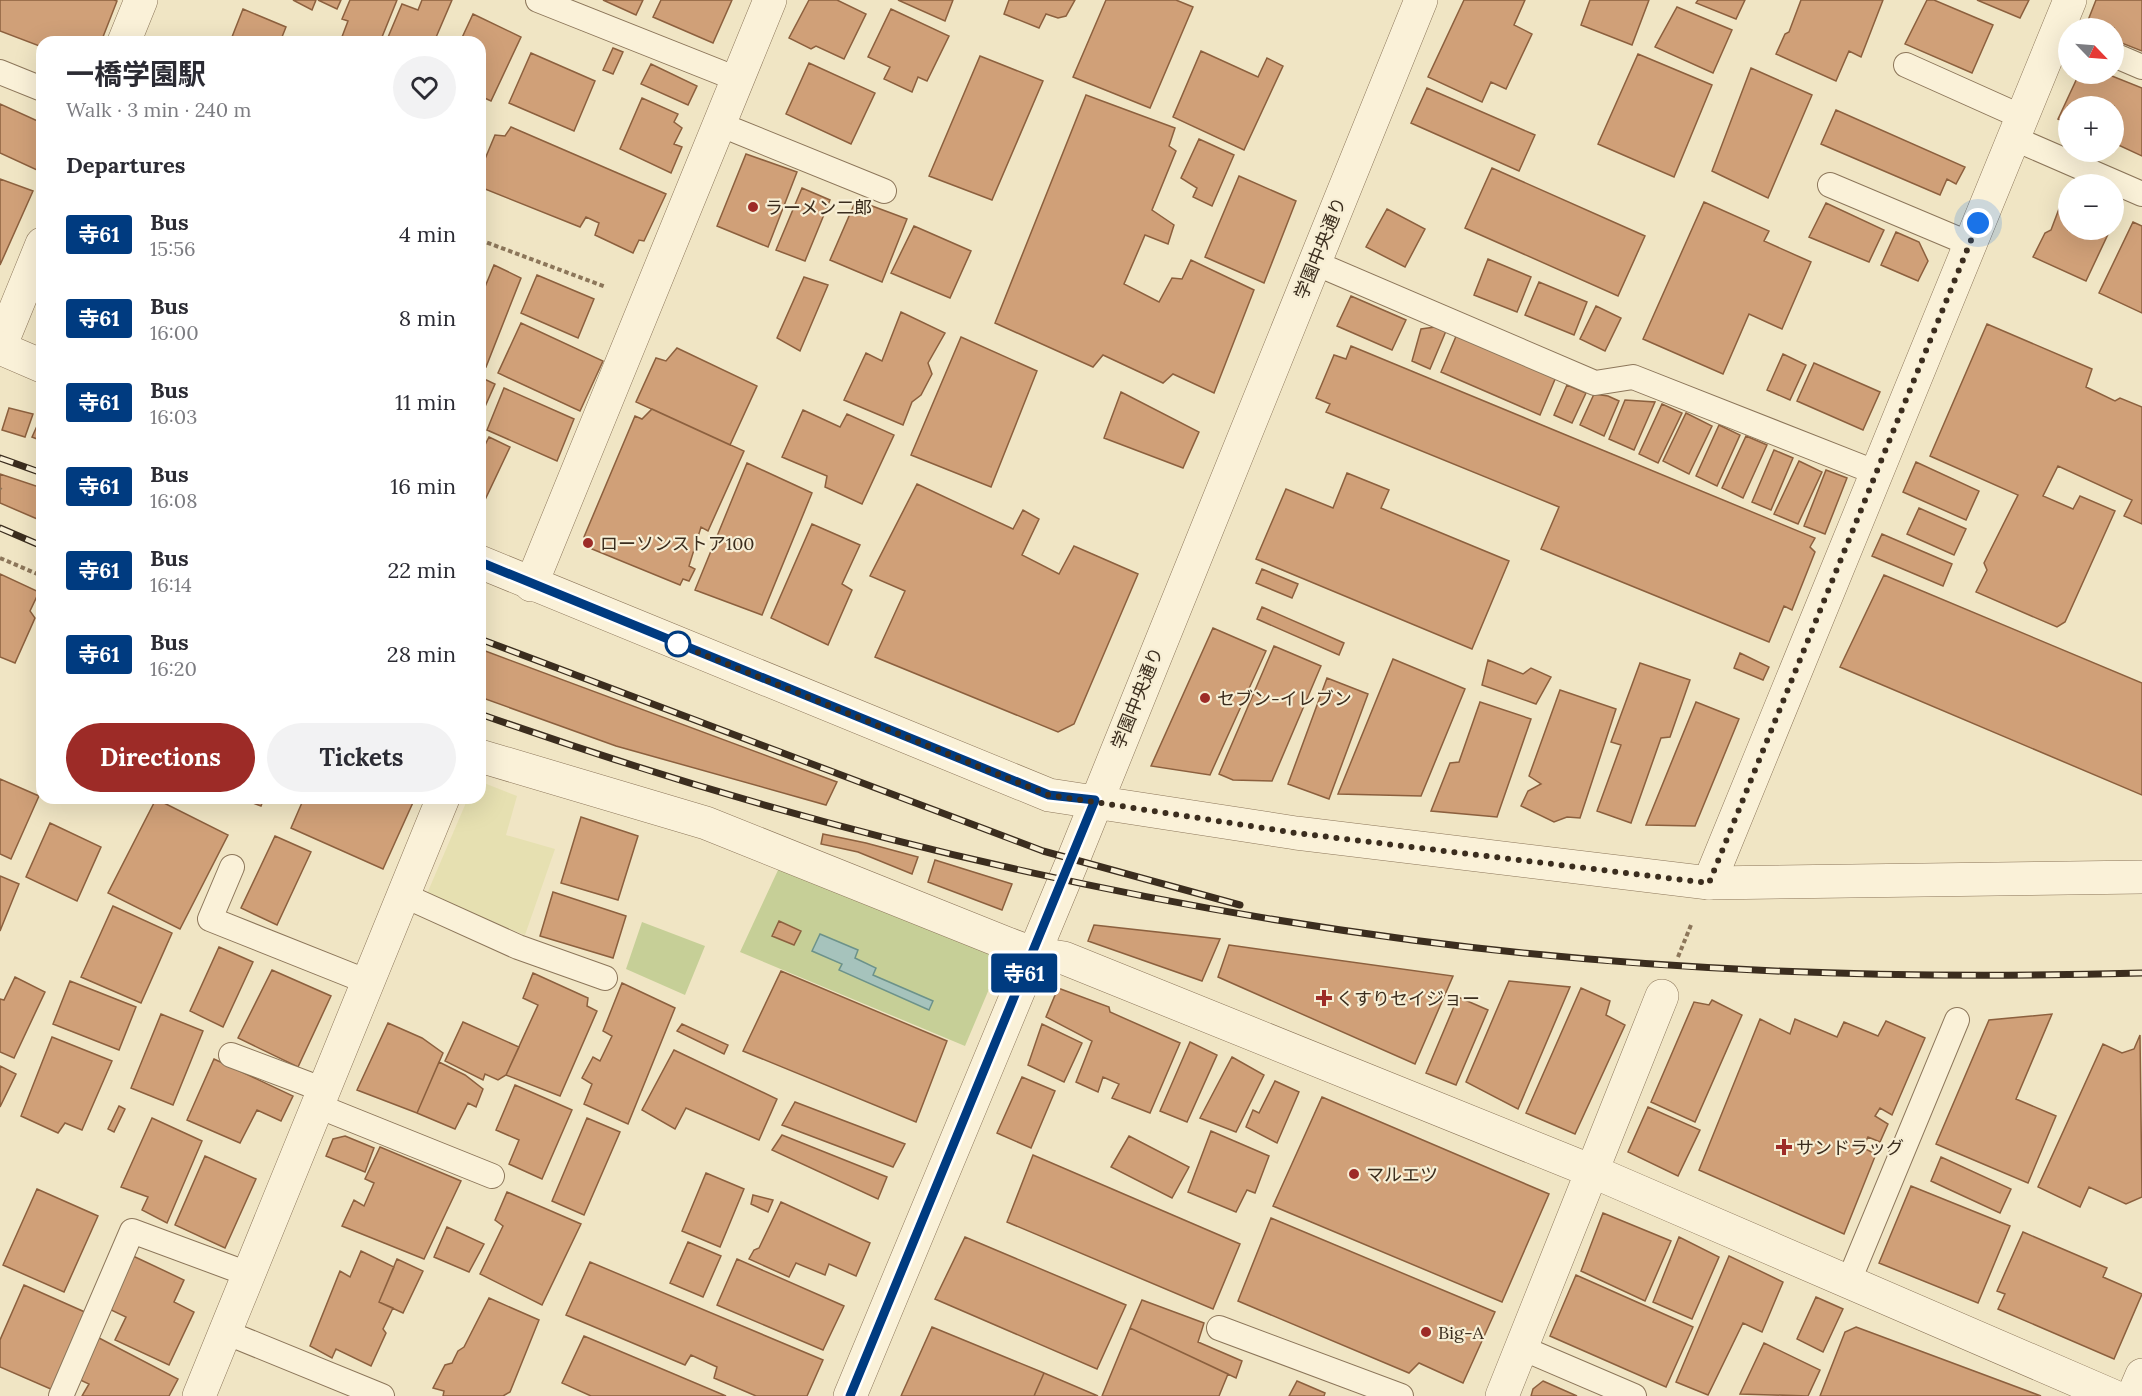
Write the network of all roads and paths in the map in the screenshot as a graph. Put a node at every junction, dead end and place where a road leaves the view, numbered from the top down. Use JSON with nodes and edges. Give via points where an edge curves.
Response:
{"nodes":[{"id":1,"x":141,"y":0,"type":"edge"},
{"id":2,"x":538,"y":0,"type":"edge"},
{"id":3,"x":770,"y":0,"type":"edge"},
{"id":4,"x":1421,"y":0,"type":"edge"},
{"id":5,"x":2070,"y":0,"type":"edge"},
{"id":6,"x":2066,"y":18,"type":"edge"},
{"id":7,"x":126,"y":36,"type":"edge"},
{"id":8,"x":2058,"y":44,"type":"edge"},
{"id":9,"x":2124,"y":59,"type":"edge"},
{"id":10,"x":1906,"y":65,"type":"dead end"},
{"id":11,"x":2142,"y":67,"type":"edge"},
{"id":12,"x":0,"y":72,"type":"edge"},
{"id":13,"x":737,"y":79,"type":"junction"},
{"id":14,"x":36,"y":87,"type":"edge"},
{"id":15,"x":719,"y":124,"type":"junction"},
{"id":16,"x":2017,"y":127,"type":"junction"},
{"id":17,"x":1830,"y":185,"type":"dead end"},
{"id":18,"x":884,"y":191,"type":"dead end"},
{"id":19,"x":2142,"y":194,"type":"edge"},
{"id":20,"x":486,"y":242,"type":"edge"},
{"id":21,"x":1970,"y":244,"type":"junction"},
{"id":22,"x":36,"y":259,"type":"edge"},
{"id":23,"x":1315,"y":263,"type":"junction"},
{"id":24,"x":646,"y":302,"type":"junction"},
{"id":25,"x":0,"y":348,"type":"edge"},
{"id":26,"x":36,"y":363,"type":"edge"},
{"id":27,"x":1877,"y":473,"type":"junction"},
{"id":28,"x":0,"y":558,"type":"edge"},
{"id":29,"x":486,"y":565,"type":"edge"},
{"id":30,"x":36,"y":573,"type":"edge"},
{"id":31,"x":531,"y":585,"type":"junction"},
{"id":32,"x":486,"y":758,"type":"edge"},
{"id":33,"x":1095,"y":800,"type":"junction"},
{"id":34,"x":440,"y":804,"type":"edge"},
{"id":35,"x":232,"y":867,"type":"dead end"},
{"id":36,"x":2142,"y":877,"type":"edge"},
{"id":37,"x":1709,"y":883,"type":"junction"},
{"id":38,"x":403,"y":895,"type":"junction"},
{"id":39,"x":1032,"y":953,"type":"junction"},
{"id":40,"x":605,"y":978,"type":"dead end"},
{"id":41,"x":368,"y":982,"type":"junction"},
{"id":42,"x":1662,"y":996,"type":"joint"},
{"id":43,"x":1957,"y":1020,"type":"dead end"},
{"id":44,"x":231,"y":1055,"type":"dead end"},
{"id":45,"x":321,"y":1098,"type":"junction"},
{"id":46,"x":1594,"y":1172,"type":"junction"},
{"id":47,"x":492,"y":1176,"type":"dead end"},
{"id":48,"x":248,"y":1275,"type":"junction"},
{"id":49,"x":1848,"y":1283,"type":"junction"},
{"id":50,"x":1219,"y":1328,"type":"dead end"},
{"id":51,"x":225,"y":1332,"type":"junction"},
{"id":52,"x":1522,"y":1348,"type":"junction"},
{"id":53,"x":2142,"y":1375,"type":"edge"},
{"id":54,"x":61,"y":1396,"type":"edge"},
{"id":55,"x":199,"y":1396,"type":"edge"},
{"id":56,"x":382,"y":1396,"type":"edge"},
{"id":57,"x":850,"y":1396,"type":"edge"},
{"id":58,"x":1401,"y":1396,"type":"edge"},
{"id":59,"x":1502,"y":1396,"type":"edge"},
{"id":60,"x":1634,"y":1396,"type":"edge"},
{"id":61,"x":2113,"y":1396,"type":"edge"},
{"id":62,"x":2133,"y":1396,"type":"edge"}],
"edges":[{"from":1,"to":7,"type":"street"},
{"from":2,"to":13,"type":"lane"},
{"from":3,"to":13,"type":"street"},
{"from":4,"to":23,"type":"street","name":"学園中央通り"},
{"from":5,"to":6,"type":"street"},
{"from":8,"to":16,"type":"street"},
{"from":9,"to":11,"type":"lane"},
{"from":10,"to":16,"type":"lane"},
{"from":12,"to":14,"type":"lane"},
{"from":13,"to":15,"type":"street"},
{"from":15,"to":18,"type":"lane"},
{"from":15,"to":24,"type":"street"},
{"from":16,"to":19,"type":"lane"},
{"from":16,"to":21,"type":"street"},
{"from":17,"to":21,"type":"lane"},
{"from":20,"to":24,"type":"path"},
{"from":21,"to":27,"type":"street"},
{"from":22,"to":25,"type":"street"},
{"from":23,"to":27,"type":"lane","via":[[1595,383],[1633,377]]},
{"from":23,"to":33,"type":"street","name":"学園中央通り"},
{"from":24,"to":31,"type":"street"},
{"from":25,"to":26,"type":"street"},
{"from":27,"to":37,"type":"street"},
{"from":28,"to":30,"type":"path"},
{"from":29,"to":31,"type":"street"},
{"from":31,"to":33,"type":"street","via":[[1049,795]]},
{"from":32,"to":39,"type":"street","via":[[706,823]]},
{"from":33,"to":37,"type":"street","via":[[1296,833]]},
{"from":33,"to":39,"type":"street","name":"学園中央通り"},
{"from":34,"to":38,"type":"street"},
{"from":35,"to":41,"type":"lane","via":[[210,919]]},
{"from":36,"to":37,"type":"street"},
{"from":37,"to":42,"type":"path"},
{"from":38,"to":40,"type":"lane","via":[[518,947]]},
{"from":38,"to":41,"type":"street"},
{"from":39,"to":46,"type":"street","via":[[1064,958]]},
{"from":39,"to":57,"type":"street","name":"学園中央通り"},
{"from":41,"to":45,"type":"street"},
{"from":42,"to":46,"type":"street"},
{"from":43,"to":49,"type":"lane"},
{"from":44,"to":45,"type":"lane"},
{"from":45,"to":47,"type":"lane"},
{"from":45,"to":48,"type":"street"},
{"from":46,"to":49,"type":"street"},
{"from":46,"to":52,"type":"street"},
{"from":48,"to":51,"type":"street"},
{"from":48,"to":54,"type":"lane","via":[[132,1231]]},
{"from":49,"to":61,"type":"street"},
{"from":50,"to":58,"type":"lane"},
{"from":51,"to":55,"type":"street"},
{"from":51,"to":56,"type":"lane"},
{"from":52,"to":59,"type":"street"},
{"from":52,"to":60,"type":"lane"},
{"from":53,"to":62,"type":"street"}]}
